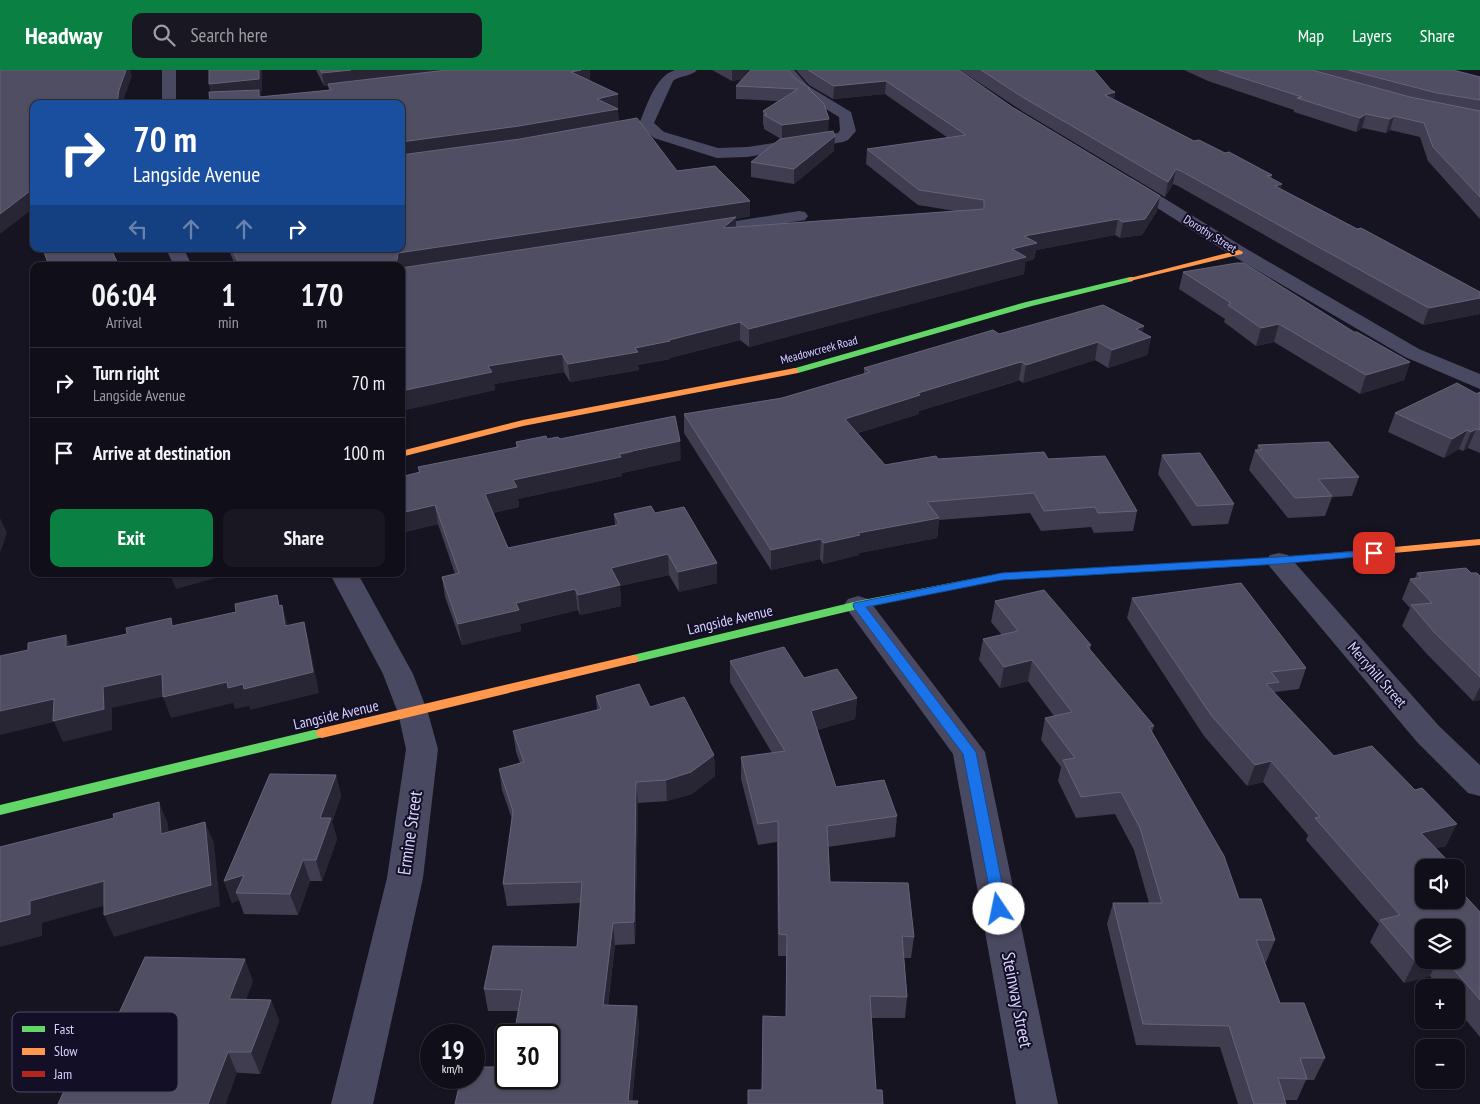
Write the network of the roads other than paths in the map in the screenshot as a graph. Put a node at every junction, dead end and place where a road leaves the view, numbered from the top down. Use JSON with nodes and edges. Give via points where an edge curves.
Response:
{"nodes":[{"id":1,"x":170,"y":70,"type":"edge"},
{"id":2,"x":690,"y":70,"type":"edge"},
{"id":3,"x":781,"y":70,"type":"edge"},
{"id":4,"x":260,"y":98,"type":"edge"},
{"id":5,"x":168,"y":100,"type":"edge"},
{"id":6,"x":241,"y":100,"type":"edge"},
{"id":7,"x":646,"y":124,"type":"junction"},
{"id":8,"x":626,"y":128,"type":"edge"},
{"id":9,"x":1111,"y":172,"type":"edge"},
{"id":10,"x":799,"y":216,"type":"dead end"},
{"id":11,"x":682,"y":234,"type":"edge"},
{"id":12,"x":1239,"y":252,"type":"junction"},
{"id":13,"x":1480,"y":382,"type":"edge"},
{"id":14,"x":405,"y":453,"type":"edge"},
{"id":15,"x":1480,"y":542,"type":"edge"},
{"id":16,"x":1279,"y":561,"type":"junction"},
{"id":17,"x":346,"y":577,"type":"edge"},
{"id":18,"x":858,"y":605,"type":"junction"},
{"id":19,"x":413,"y":713,"type":"junction"},
{"id":20,"x":1480,"y":784,"type":"edge"},
{"id":21,"x":0,"y":810,"type":"edge"},
{"id":22,"x":352,"y":1104,"type":"edge"},
{"id":23,"x":1037,"y":1104,"type":"edge"}],
"edges":[{"from":1,"to":5,"type":"street"},
{"from":2,"to":7,"type":"street","via":[[667,79]]},
{"from":3,"to":7,"type":"street","via":[[789,73],[803,89],[846,115],[848,131],[843,137],[747,152],[717,153],[659,135]]},
{"from":4,"to":6,"type":"street"},
{"from":7,"to":8,"type":"street"},
{"from":9,"to":12,"type":"street","name":"Dorothy Street"},
{"from":10,"to":11,"type":"street"},
{"from":12,"to":13,"type":"street","name":"Dorothy Street","via":[[1412,354]]},
{"from":12,"to":14,"type":"street","name":"Meadowcreek Road","via":[[1029,304],[786,374],[523,423]]},
{"from":15,"to":16,"type":"street","name":"Langside Avenue"},
{"from":16,"to":18,"type":"street","name":"Langside Avenue","via":[[1002,576]]},
{"from":16,"to":20,"type":"street","name":"Merryhill Street","via":[[1428,734]]},
{"from":17,"to":19,"type":"street","name":"Ermine Street","via":[[398,674]]},
{"from":18,"to":19,"type":"street","name":"Langside Avenue"},
{"from":18,"to":23,"type":"street","name":"Steinway Street","via":[[969,752]]},
{"from":19,"to":21,"type":"street","name":"Langside Avenue"},
{"from":19,"to":22,"type":"street","name":"Ermine Street","via":[[422,749],[405,878]]}]}
